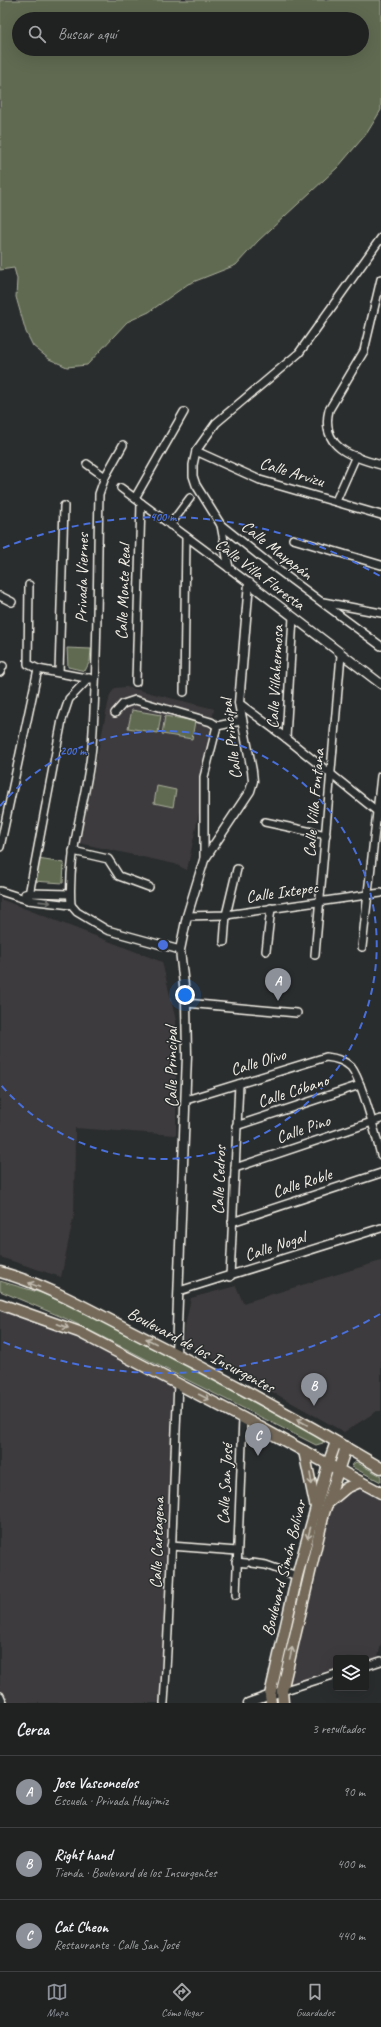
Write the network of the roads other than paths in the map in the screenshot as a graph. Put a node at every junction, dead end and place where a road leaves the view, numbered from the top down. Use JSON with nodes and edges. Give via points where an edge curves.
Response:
{"nodes":[{"id":1,"x":381,"y":238,"type":"edge"},
{"id":2,"x":381,"y":279,"type":"edge"},
{"id":3,"x":184,"y":412,"type":"dead end"},
{"id":4,"x":123,"y":445,"type":"dead end"},
{"id":5,"x":196,"y":451,"type":"junction"},
{"id":6,"x":356,"y":456,"type":"junction"},
{"id":7,"x":87,"y":464,"type":"dead end"},
{"id":8,"x":381,"y":465,"type":"edge"},
{"id":9,"x":105,"y":477,"type":"junction"},
{"id":10,"x":121,"y":488,"type":"dead end"},
{"id":11,"x":135,"y":498,"type":"junction"},
{"id":12,"x":190,"y":498,"type":"dead end"},
{"id":13,"x":336,"y":501,"type":"junction"},
{"id":14,"x":141,"y":503,"type":"junction"},
{"id":15,"x":64,"y":506,"type":"dead end"},
{"id":16,"x":381,"y":515,"type":"edge"},
{"id":17,"x":170,"y":525,"type":"junction"},
{"id":18,"x":221,"y":525,"type":"junction"},
{"id":19,"x":186,"y":538,"type":"junction"},
{"id":20,"x":293,"y":539,"type":"dead end"},
{"id":21,"x":381,"y":564,"type":"edge"},
{"id":22,"x":229,"y":568,"type":"junction"},
{"id":23,"x":249,"y":583,"type":"junction"},
{"id":24,"x":30,"y":585,"type":"dead end"},
{"id":25,"x":0,"y":596,"type":"edge"},
{"id":26,"x":12,"y":602,"type":"dead end"},
{"id":27,"x":320,"y":602,"type":"junction"},
{"id":28,"x":381,"y":613,"type":"edge"},
{"id":29,"x":293,"y":617,"type":"junction"},
{"id":30,"x":381,"y":646,"type":"edge"},
{"id":31,"x":341,"y":655,"type":"junction"},
{"id":32,"x":38,"y":669,"type":"junction"},
{"id":33,"x":59,"y":672,"type":"junction"},
{"id":34,"x":92,"y":679,"type":"junction"},
{"id":35,"x":136,"y":682,"type":"dead end"},
{"id":36,"x":381,"y":684,"type":"edge"},
{"id":37,"x":184,"y":692,"type":"dead end"},
{"id":38,"x":239,"y":704,"type":"junction"},
{"id":39,"x":115,"y":713,"type":"dead end"},
{"id":40,"x":241,"y":721,"type":"junction"},
{"id":41,"x":217,"y":726,"type":"junction"},
{"id":42,"x":286,"y":738,"type":"junction"},
{"id":43,"x":332,"y":776,"type":"junction"},
{"id":44,"x":381,"y":776,"type":"edge"},
{"id":45,"x":378,"y":812,"type":"junction"},
{"id":46,"x":265,"y":822,"type":"dead end"},
{"id":47,"x":326,"y":835,"type":"junction"},
{"id":48,"x":378,"y":840,"type":"edge"},
{"id":49,"x":0,"y":847,"type":"edge"},
{"id":50,"x":72,"y":851,"type":"junction"},
{"id":51,"x":204,"y":860,"type":"junction"},
{"id":52,"x":237,"y":869,"type":"dead end"},
{"id":53,"x":149,"y":887,"type":"dead end"},
{"id":54,"x":0,"y":891,"type":"edge"},
{"id":55,"x":29,"y":893,"type":"junction"},
{"id":56,"x":381,"y":893,"type":"edge"},
{"id":57,"x":70,"y":894,"type":"junction"},
{"id":58,"x":368,"y":895,"type":"junction"},
{"id":59,"x":20,"y":897,"type":"junction"},
{"id":60,"x":28,"y":900,"type":"junction"},
{"id":61,"x":320,"y":902,"type":"junction"},
{"id":62,"x":71,"y":905,"type":"junction"},
{"id":63,"x":271,"y":908,"type":"junction"},
{"id":64,"x":226,"y":915,"type":"junction"},
{"id":65,"x":186,"y":916,"type":"junction"},
{"id":66,"x":224,"y":942,"type":"dead end"},
{"id":67,"x":362,"y":947,"type":"dead end"},
{"id":68,"x":180,"y":950,"type":"junction"},
{"id":69,"x":266,"y":951,"type":"dead end"},
{"id":70,"x":315,"y":954,"type":"dead end"},
{"id":71,"x":186,"y":1003,"type":"junction"},
{"id":72,"x":298,"y":1013,"type":"dead end"},
{"id":73,"x":239,"y":1084,"type":"junction"},
{"id":74,"x":360,"y":1085,"type":"junction"},
{"id":75,"x":186,"y":1100,"type":"junction"},
{"id":76,"x":381,"y":1119,"type":"edge"},
{"id":77,"x":371,"y":1121,"type":"junction"},
{"id":78,"x":236,"y":1126,"type":"junction"},
{"id":79,"x":381,"y":1155,"type":"edge"},
{"id":80,"x":235,"y":1168,"type":"junction"},
{"id":81,"x":381,"y":1173,"type":"edge"},
{"id":82,"x":232,"y":1222,"type":"junction"},
{"id":83,"x":381,"y":1228,"type":"edge"},
{"id":84,"x":0,"y":1272,"type":"edge"},
{"id":85,"x":230,"y":1276,"type":"junction"},
{"id":86,"x":178,"y":1291,"type":"junction"},
{"id":87,"x":0,"y":1304,"type":"edge"},
{"id":88,"x":176,"y":1354,"type":"junction"},
{"id":89,"x":178,"y":1384,"type":"junction"},
{"id":90,"x":243,"y":1418,"type":"junction"},
{"id":91,"x":336,"y":1442,"type":"junction"},
{"id":92,"x":346,"y":1447,"type":"junction"},
{"id":93,"x":304,"y":1451,"type":"junction"},
{"id":94,"x":328,"y":1464,"type":"junction"},
{"id":95,"x":381,"y":1468,"type":"edge"},
{"id":96,"x":337,"y":1469,"type":"junction"},
{"id":97,"x":360,"y":1482,"type":"junction"},
{"id":98,"x":381,"y":1493,"type":"edge"},
{"id":99,"x":321,"y":1506,"type":"junction"},
{"id":100,"x":170,"y":1546,"type":"junction"},
{"id":101,"x":237,"y":1551,"type":"junction"},
{"id":102,"x":236,"y":1562,"type":"junction"},
{"id":103,"x":297,"y":1576,"type":"junction"},
{"id":104,"x":236,"y":1595,"type":"dead end"},
{"id":105,"x":381,"y":1661,"type":"edge"},
{"id":106,"x":369,"y":1665,"type":"edge"},
{"id":107,"x":333,"y":1675,"type":"edge"},
{"id":108,"x":282,"y":1691,"type":"junction"},
{"id":109,"x":0,"y":1696,"type":"edge"},
{"id":110,"x":270,"y":1699,"type":"edge"},
{"id":111,"x":3,"y":1703,"type":"edge"},
{"id":112,"x":164,"y":1703,"type":"edge"},
{"id":113,"x":248,"y":1703,"type":"edge"},
{"id":114,"x":283,"y":1703,"type":"edge"}],
"edges":[{"from":1,"to":5,"type":"street","via":[[299,353],[222,416]]},
{"from":2,"to":6,"type":"street","via":[[364,351],[329,410],[327,421],[327,430],[332,441]]},
{"from":3,"to":11,"type":"street"},
{"from":4,"to":9,"type":"street","name":"Privada Viernes"},
{"from":5,"to":13,"type":"street","name":"Calle Arvizu","via":[[260,480]]},
{"from":5,"to":18,"type":"street","name":"Calle Mayapán","via":[[193,465],[196,485]]},
{"from":6,"to":8,"type":"street"},
{"from":6,"to":13,"type":"street"},
{"from":7,"to":9,"type":"street"},
{"from":9,"to":34,"type":"street","name":"Privada Viernes","via":[[99,494]]},
{"from":10,"to":11,"type":"street","name":"Calle Villa Floresta"},
{"from":11,"to":14,"type":"street","name":"Calle Villa Floresta"},
{"from":12,"to":17,"type":"street"},
{"from":13,"to":16,"type":"street","name":"Calle Arvizu"},
{"from":14,"to":17,"type":"street","name":"Calle Villa Floresta"},
{"from":14,"to":35,"type":"street","name":"Calle Monte Real"},
{"from":15,"to":33,"type":"street"},
{"from":17,"to":19,"type":"street","name":"Calle Villa Floresta"},
{"from":18,"to":22,"type":"street"},
{"from":18,"to":27,"type":"street","name":"Calle Mayapán"},
{"from":19,"to":22,"type":"street","name":"Calle Villa Floresta"},
{"from":19,"to":37,"type":"street"},
{"from":20,"to":21,"type":"street"},
{"from":22,"to":23,"type":"street","name":"Calle Villa Floresta"},
{"from":23,"to":29,"type":"street","name":"Calle Villa Floresta"},
{"from":23,"to":38,"type":"street","name":"Calle Principal"},
{"from":24,"to":32,"type":"street","via":[[28,664]]},
{"from":25,"to":26,"type":"street"},
{"from":27,"to":28,"type":"street"},
{"from":27,"to":30,"type":"street","name":"Calle Mayapán"},
{"from":29,"to":31,"type":"street","name":"Calle Villa Floresta"},
{"from":29,"to":42,"type":"street","name":"Calle Villahermosa"},
{"from":31,"to":36,"type":"street","name":"Calle Villa Floresta"},
{"from":31,"to":43,"type":"street","name":"Calle Villa Fontana"},
{"from":32,"to":33,"type":"street"},
{"from":32,"to":49,"type":"street"},
{"from":33,"to":34,"type":"street"},
{"from":34,"to":50,"type":"street","name":"Privada Viernes","via":[[92,748]]},
{"from":34,"to":55,"type":"street","via":[[70,699],[63,714]]},
{"from":38,"to":40,"type":"street","name":"Calle Principal"},
{"from":38,"to":42,"type":"street"},
{"from":39,"to":41,"type":"street","via":[[123,704],[135,700]]},
{"from":40,"to":41,"type":"street"},
{"from":40,"to":51,"type":"street","name":"Calle Principal","via":[[253,781],[250,791]]},
{"from":41,"to":51,"type":"street","via":[[204,777]]},
{"from":42,"to":43,"type":"street"},
{"from":43,"to":45,"type":"street"},
{"from":43,"to":47,"type":"street","name":"Calle Villa Fontana"},
{"from":44,"to":45,"type":"street"},
{"from":45,"to":48,"type":"street"},
{"from":46,"to":47,"type":"street"},
{"from":47,"to":61,"type":"street","name":"Calle Villa Fontana"},
{"from":48,"to":58,"type":"street"},
{"from":50,"to":53,"type":"street","via":[[108,859],[119,876]]},
{"from":50,"to":57,"type":"street","name":"Privada Viernes"},
{"from":51,"to":65,"type":"street","name":"Calle Principal"},
{"from":52,"to":64,"type":"street"},
{"from":54,"to":59,"type":"street"},
{"from":55,"to":57,"type":"street"},
{"from":55,"to":59,"type":"street"},
{"from":55,"to":60,"type":"street"},
{"from":56,"to":58,"type":"street","name":"Calle Ixtepec"},
{"from":57,"to":62,"type":"street","name":"Privada Viernes"},
{"from":58,"to":61,"type":"street","name":"Calle Ixtepec"},
{"from":58,"to":67,"type":"street"},
{"from":59,"to":60,"type":"street"},
{"from":60,"to":62,"type":"street","one_way":true},
{"from":61,"to":63,"type":"street","name":"Calle Ixtepec"},
{"from":61,"to":70,"type":"street","name":"Calle Villa Fontana"},
{"from":62,"to":68,"type":"street","via":[[77,912],[107,930]]},
{"from":63,"to":64,"type":"street","name":"Calle Ixtepec"},
{"from":63,"to":69,"type":"street"},
{"from":64,"to":65,"type":"street","name":"Calle Ixtepec"},
{"from":64,"to":66,"type":"street"},
{"from":65,"to":68,"type":"street","name":"Calle Principal"},
{"from":68,"to":71,"type":"street","name":"Calle Principal"},
{"from":71,"to":72,"type":"street"},
{"from":71,"to":75,"type":"street","name":"Calle Principal"},
{"from":73,"to":74,"type":"street","name":"Calle Olivo","via":[[326,1057],[340,1059],[352,1068]]},
{"from":73,"to":75,"type":"street","name":"Calle Olivo"},
{"from":73,"to":78,"type":"street","name":"Calle Cedros"},
{"from":74,"to":77,"type":"street"},
{"from":74,"to":78,"type":"street","name":"Calle Cóbano"},
{"from":75,"to":86,"type":"street","name":"Calle Principal"},
{"from":76,"to":77,"type":"street","name":"Calle Pino"},
{"from":77,"to":79,"type":"street"},
{"from":77,"to":80,"type":"street","name":"Calle Pino"},
{"from":78,"to":80,"type":"street","name":"Calle Cedros"},
{"from":80,"to":82,"type":"street","name":"Calle Cedros"},
{"from":81,"to":82,"type":"street","name":"Calle Roble"},
{"from":82,"to":85,"type":"street","name":"Calle Cedros"},
{"from":83,"to":85,"type":"street","name":"Calle Nogal"},
{"from":88,"to":84,"type":"main road","name":"Boulevard de los Insurgentes","one_way":true,"via":[[60,1295]]},
{"from":85,"to":86,"type":"street","name":"Calle Nogal"},
{"from":86,"to":88,"type":"street","name":"Calle Principal"},
{"from":87,"to":89,"type":"main road","one_way":true,"via":[[79,1332]]},
{"from":91,"to":88,"type":"main road","name":"Boulevard de los Insurgentes","one_way":true},
{"from":89,"to":90,"type":"main road","one_way":true},
{"from":89,"to":100,"type":"street","name":"Calle Cartagena"},
{"from":90,"to":93,"type":"main road"},
{"from":90,"to":101,"type":"street","name":"Calle San José"},
{"from":91,"to":92,"type":"main road","name":"Boulevard de los Insurgentes"},
{"from":91,"to":94,"type":"main road","name":"Boulevard Simón Bolívar"},
{"from":92,"to":95,"type":"main road","name":"Boulevard de los Insurgentes"},
{"from":92,"to":96,"type":"main road","name":"Boulevard Simón Bolívar"},
{"from":93,"to":94,"type":"main road"},
{"from":93,"to":99,"type":"main road","one_way":true},
{"from":94,"to":96,"type":"main road"},
{"from":94,"to":99,"type":"main road","name":"Boulevard Simón Bolívar"},
{"from":96,"to":97,"type":"main road"},
{"from":96,"to":99,"type":"main road","name":"Boulevard Simón Bolívar"},
{"from":97,"to":98,"type":"main road"},
{"from":97,"to":99,"type":"main road","via":[[339,1492]]},
{"from":99,"to":103,"type":"main road","name":"Boulevard Simón Bolívar","one_way":true},
{"from":108,"to":99,"type":"main road","name":"Boulevard Simón Bolívar","one_way":true},
{"from":100,"to":101,"type":"street"},
{"from":100,"to":112,"type":"street","name":"Calle Cartagena","via":[[170,1611]]},
{"from":101,"to":102,"type":"street","name":"Calle San José"},
{"from":102,"to":103,"type":"street","via":[[266,1565]]},
{"from":102,"to":104,"type":"street","name":"Calle San José"},
{"from":103,"to":110,"type":"main road","name":"Boulevard Simón Bolívar"},
{"from":105,"to":106,"type":"street"},
{"from":107,"to":108,"type":"street"},
{"from":108,"to":110,"type":"street"},
{"from":108,"to":114,"type":"main road","name":"Boulevard Simón Bolívar"},
{"from":109,"to":111,"type":"street"},
{"from":110,"to":113,"type":"street"}]}
